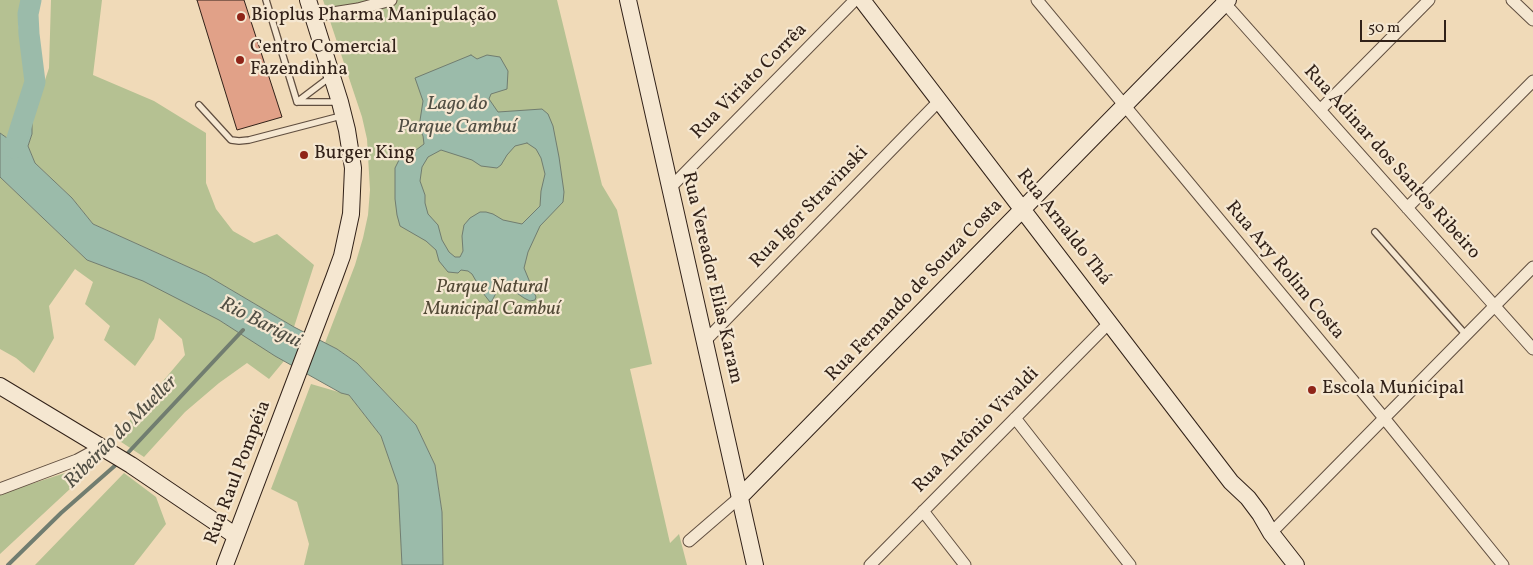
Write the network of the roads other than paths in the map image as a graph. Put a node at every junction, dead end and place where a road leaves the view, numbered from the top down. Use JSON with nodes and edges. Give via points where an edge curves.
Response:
{"nodes":[{"id":1,"x":266,"y":0,"type":"edge"},
{"id":2,"x":308,"y":0,"type":"edge"},
{"id":3,"x":391,"y":0,"type":"edge"},
{"id":4,"x":628,"y":0,"type":"edge"},
{"id":5,"x":855,"y":0,"type":"edge"},
{"id":6,"x":862,"y":0,"type":"edge"},
{"id":7,"x":1037,"y":0,"type":"edge"},
{"id":8,"x":1429,"y":0,"type":"edge"},
{"id":9,"x":1512,"y":0,"type":"edge"},
{"id":10,"x":1225,"y":1,"type":"edge"},
{"id":11,"x":313,"y":16,"type":"junction"},
{"id":12,"x":1533,"y":20,"type":"edge"},
{"id":13,"x":332,"y":76,"type":"junction"},
{"id":14,"x":1533,"y":81,"type":"edge"},
{"id":15,"x":939,"y":101,"type":"junction"},
{"id":16,"x":297,"y":102,"type":"junction"},
{"id":17,"x":199,"y":105,"type":"dead end"},
{"id":18,"x":1124,"y":106,"type":"junction"},
{"id":19,"x":342,"y":108,"type":"junction"},
{"id":20,"x":1320,"y":110,"type":"junction"},
{"id":21,"x":670,"y":188,"type":"junction"},
{"id":22,"x":1407,"y":208,"type":"junction"},
{"id":23,"x":1023,"y":210,"type":"junction"},
{"id":24,"x":1375,"y":232,"type":"dead end"},
{"id":25,"x":1533,"y":267,"type":"edge"},
{"id":26,"x":1495,"y":306,"type":"junction"},
{"id":27,"x":1110,"y":322,"type":"junction"},
{"id":28,"x":1466,"y":335,"type":"junction"},
{"id":29,"x":705,"y":341,"type":"junction"},
{"id":30,"x":1533,"y":349,"type":"edge"},
{"id":31,"x":0,"y":386,"type":"edge"},
{"id":32,"x":1015,"y":418,"type":"junction"},
{"id":33,"x":1384,"y":418,"type":"junction"},
{"id":34,"x":106,"y":450,"type":"junction"},
{"id":35,"x":0,"y":489,"type":"edge"},
{"id":36,"x":740,"y":497,"type":"junction"},
{"id":37,"x":923,"y":512,"type":"junction"},
{"id":38,"x":1272,"y":533,"type":"junction"},
{"id":39,"x":236,"y":536,"type":"junction"},
{"id":40,"x":689,"y":541,"type":"dead end"},
{"id":41,"x":225,"y":565,"type":"edge"},
{"id":42,"x":755,"y":565,"type":"edge"},
{"id":43,"x":870,"y":565,"type":"edge"},
{"id":44,"x":965,"y":565,"type":"edge"},
{"id":45,"x":1130,"y":565,"type":"edge"},
{"id":46,"x":1296,"y":565,"type":"edge"},
{"id":47,"x":1503,"y":565,"type":"edge"}],
"edges":[{"from":1,"to":16,"type":"lane"},
{"from":2,"to":11,"type":"main road","name":"Rua Raul Pompéia"},
{"from":3,"to":11,"type":"street"},
{"from":4,"to":21,"type":"main road","name":"Rua Vereador Elias Karam"},
{"from":5,"to":21,"type":"street","name":"Rua Viriato Corrêa"},
{"from":6,"to":15,"type":"main road","name":"Rua Arnaldo Thá"},
{"from":7,"to":18,"type":"street","name":"Rua Ary Rolim Costa"},
{"from":8,"to":20,"type":"street"},
{"from":9,"to":12,"type":"street"},
{"from":10,"to":18,"type":"main road","name":"Rua Fernando de Souza Costa"},
{"from":10,"to":20,"type":"street","name":"Rua Adinar dos Santos Ribeiro"},
{"from":11,"to":13,"type":"main road","name":"Rua Raul Pompéia"},
{"from":13,"to":16,"type":"lane"},
{"from":13,"to":19,"type":"main road","name":"Rua Raul Pompéia"},
{"from":14,"to":22,"type":"street"},
{"from":15,"to":23,"type":"main road","name":"Rua Arnaldo Thá"},
{"from":15,"to":29,"type":"street","name":"Rua Igor Stravinski"},
{"from":16,"to":19,"type":"lane"},
{"from":17,"to":19,"type":"lane","via":[[231,140],[239,141]]},
{"from":18,"to":23,"type":"main road","name":"Rua Fernando de Souza Costa"},
{"from":18,"to":33,"type":"street","name":"Rua Ary Rolim Costa"},
{"from":19,"to":39,"type":"main road","name":"Rua Raul Pompéia","via":[[353,168],[351,214],[342,256]]},
{"from":20,"to":22,"type":"street","name":"Rua Adinar dos Santos Ribeiro"},
{"from":21,"to":29,"type":"main road","name":"Rua Vereador Elias Karam"},
{"from":22,"to":26,"type":"street","name":"Rua Adinar dos Santos Ribeiro"},
{"from":23,"to":27,"type":"main road","name":"Rua Arnaldo Thá"},
{"from":23,"to":36,"type":"main road","name":"Rua Fernando de Souza Costa"},
{"from":24,"to":28,"type":"lane"},
{"from":25,"to":26,"type":"street"},
{"from":26,"to":28,"type":"street"},
{"from":26,"to":30,"type":"street","name":"Rua Adinar dos Santos Ribeiro"},
{"from":27,"to":32,"type":"street","name":"Rua Antônio Vivaldi"},
{"from":27,"to":38,"type":"main road","name":"Rua Arnaldo Thá","via":[[1231,482],[1254,519]]},
{"from":28,"to":33,"type":"street"},
{"from":29,"to":36,"type":"main road","name":"Rua Vereador Elias Karam"},
{"from":31,"to":34,"type":"main road"},
{"from":32,"to":37,"type":"street","name":"Rua Antônio Vivaldi"},
{"from":32,"to":45,"type":"street"},
{"from":33,"to":38,"type":"street"},
{"from":33,"to":47,"type":"street","name":"Rua Ary Rolim Costa"},
{"from":34,"to":35,"type":"street"},
{"from":34,"to":39,"type":"main road"},
{"from":36,"to":40,"type":"street","name":"Rua Fernando de Souza Costa"},
{"from":36,"to":42,"type":"main road","name":"Rua Vereador Elias Karam"},
{"from":37,"to":43,"type":"street","name":"Rua Antônio Vivaldi"},
{"from":37,"to":44,"type":"street"},
{"from":38,"to":46,"type":"main road","name":"Rua Arnaldo Thá"},
{"from":39,"to":41,"type":"main road","name":"Rua Raul Pompéia"}]}
